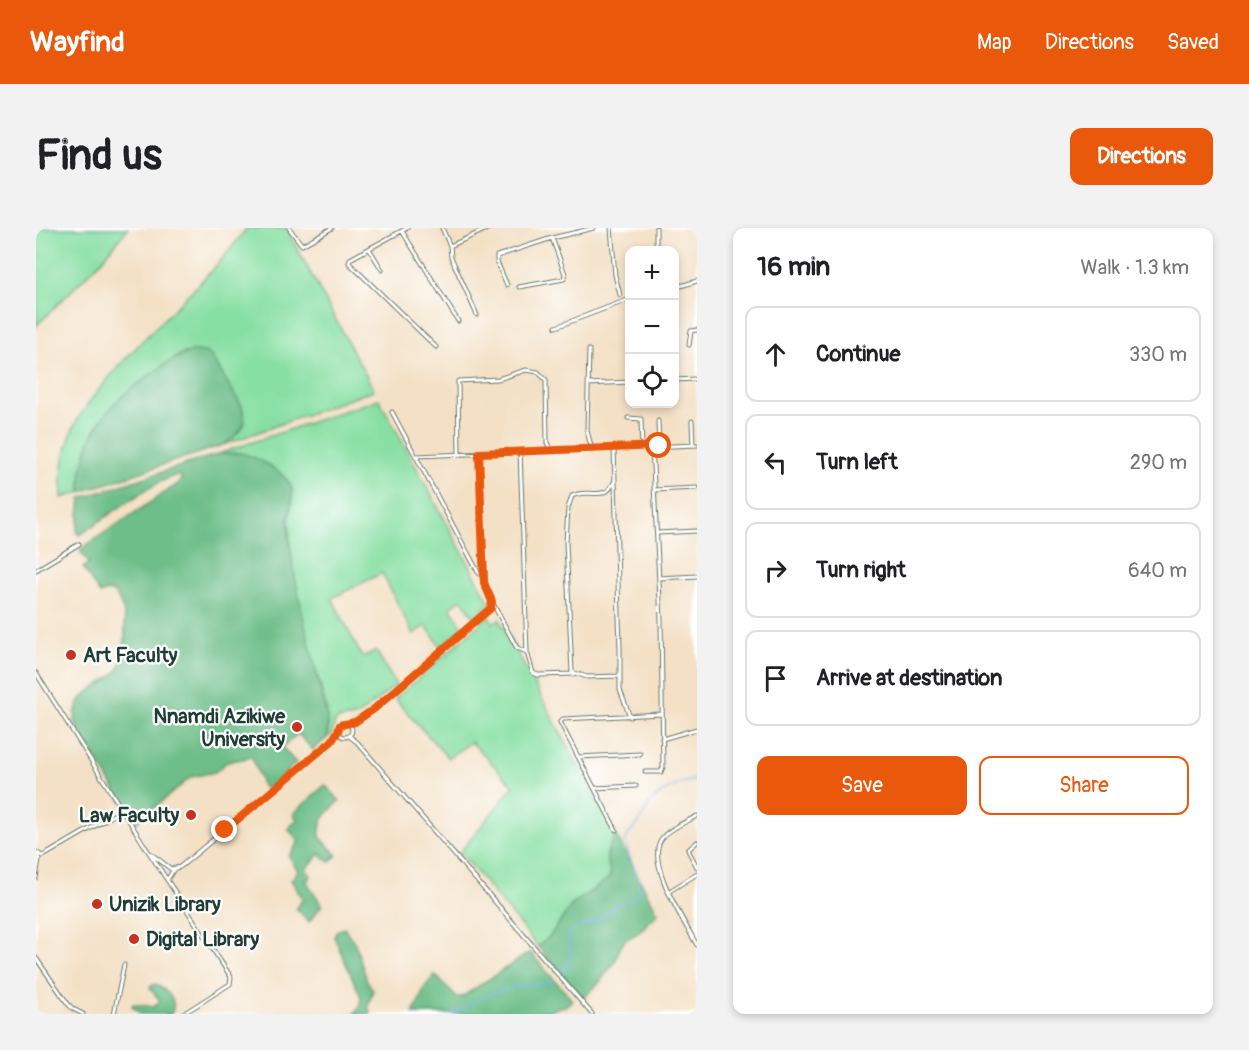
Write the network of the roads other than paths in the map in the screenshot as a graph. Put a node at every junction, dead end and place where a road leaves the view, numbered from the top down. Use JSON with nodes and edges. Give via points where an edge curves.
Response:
{"nodes":[{"id":1,"x":289,"y":228,"type":"edge"},
{"id":2,"x":332,"y":228,"type":"edge"},
{"id":3,"x":407,"y":228,"type":"edge"},
{"id":4,"x":442,"y":228,"type":"edge"},
{"id":5,"x":489,"y":228,"type":"edge"},
{"id":6,"x":594,"y":228,"type":"edge"},
{"id":7,"x":611,"y":228,"type":"edge"},
{"id":8,"x":656,"y":228,"type":"edge"},
{"id":9,"x":402,"y":231,"type":"junction"},
{"id":10,"x":552,"y":238,"type":"junction"},
{"id":11,"x":450,"y":246,"type":"junction"},
{"id":12,"x":656,"y":246,"type":"edge"},
{"id":13,"x":370,"y":250,"type":"junction"},
{"id":14,"x":382,"y":270,"type":"dead end"},
{"id":15,"x":697,"y":281,"type":"edge"},
{"id":16,"x":507,"y":285,"type":"dead end"},
{"id":17,"x":519,"y":287,"type":"dead end"},
{"id":18,"x":679,"y":287,"type":"edge"},
{"id":19,"x":620,"y":296,"type":"dead end"},
{"id":20,"x":627,"y":300,"type":"edge"},
{"id":21,"x":477,"y":315,"type":"dead end"},
{"id":22,"x":458,"y":321,"type":"dead end"},
{"id":23,"x":556,"y":327,"type":"dead end"},
{"id":24,"x":697,"y":330,"type":"edge"},
{"id":25,"x":689,"y":345,"type":"dead end"},
{"id":26,"x":436,"y":347,"type":"dead end"},
{"id":27,"x":589,"y":350,"type":"dead end"},
{"id":28,"x":697,"y":379,"type":"edge"},
{"id":29,"x":679,"y":380,"type":"edge"},
{"id":30,"x":625,"y":382,"type":"edge"},
{"id":31,"x":588,"y":384,"type":"junction"},
{"id":32,"x":392,"y":412,"type":"dead end"},
{"id":33,"x":628,"y":418,"type":"dead end"},
{"id":34,"x":658,"y":421,"type":"dead end"},
{"id":35,"x":692,"y":421,"type":"dead end"},
{"id":36,"x":695,"y":445,"type":"edge"},
{"id":37,"x":652,"y":446,"type":"junction"},
{"id":38,"x":659,"y":446,"type":"junction"},
{"id":39,"x":642,"y":447,"type":"junction"},
{"id":40,"x":614,"y":448,"type":"junction"},
{"id":41,"x":592,"y":450,"type":"junction"},
{"id":42,"x":520,"y":451,"type":"junction"},
{"id":43,"x":551,"y":451,"type":"junction"},
{"id":44,"x":479,"y":453,"type":"junction"},
{"id":45,"x":459,"y":454,"type":"junction"},
{"id":46,"x":416,"y":456,"type":"junction"},
{"id":47,"x":615,"y":480,"type":"junction"},
{"id":48,"x":697,"y":488,"type":"edge"},
{"id":49,"x":654,"y":490,"type":"junction"},
{"id":50,"x":697,"y":531,"type":"edge"},
{"id":51,"x":656,"y":533,"type":"junction"},
{"id":52,"x":79,"y":544,"type":"dead end"},
{"id":53,"x":36,"y":570,"type":"edge"},
{"id":54,"x":697,"y":576,"type":"edge"},
{"id":55,"x":484,"y":578,"type":"junction"},
{"id":56,"x":659,"y":578,"type":"junction"},
{"id":57,"x":492,"y":603,"type":"junction"},
{"id":58,"x":527,"y":652,"type":"junction"},
{"id":59,"x":36,"y":673,"type":"edge"},
{"id":60,"x":574,"y":674,"type":"junction"},
{"id":61,"x":619,"y":675,"type":"junction"},
{"id":62,"x":661,"y":714,"type":"junction"},
{"id":63,"x":630,"y":717,"type":"junction"},
{"id":64,"x":355,"y":722,"type":"junction"},
{"id":65,"x":348,"y":723,"type":"junction"},
{"id":66,"x":697,"y":729,"type":"edge"},
{"id":67,"x":352,"y":730,"type":"junction"},
{"id":68,"x":338,"y":731,"type":"junction"},
{"id":69,"x":342,"y":736,"type":"junction"},
{"id":70,"x":349,"y":736,"type":"junction"},
{"id":71,"x":662,"y":739,"type":"junction"},
{"id":72,"x":332,"y":741,"type":"junction"},
{"id":73,"x":357,"y":742,"type":"junction"},
{"id":74,"x":640,"y":754,"type":"dead end"},
{"id":75,"x":578,"y":757,"type":"junction"},
{"id":76,"x":645,"y":772,"type":"dead end"},
{"id":77,"x":636,"y":786,"type":"dead end"},
{"id":78,"x":594,"y":788,"type":"junction"},
{"id":79,"x":122,"y":810,"type":"junction"},
{"id":80,"x":697,"y":816,"type":"edge"},
{"id":81,"x":616,"y":830,"type":"dead end"},
{"id":82,"x":697,"y":842,"type":"edge"},
{"id":83,"x":148,"y":851,"type":"junction"},
{"id":84,"x":36,"y":852,"type":"edge"},
{"id":85,"x":41,"y":857,"type":"junction"},
{"id":86,"x":697,"y":867,"type":"edge"},
{"id":87,"x":174,"y":869,"type":"junction"},
{"id":88,"x":697,"y":874,"type":"edge"},
{"id":89,"x":36,"y":878,"type":"edge"},
{"id":90,"x":167,"y":881,"type":"junction"},
{"id":91,"x":668,"y":892,"type":"junction"},
{"id":92,"x":697,"y":945,"type":"edge"},
{"id":93,"x":36,"y":958,"type":"edge"},
{"id":94,"x":124,"y":965,"type":"dead end"},
{"id":95,"x":83,"y":1014,"type":"edge"},
{"id":96,"x":114,"y":1014,"type":"edge"},
{"id":97,"x":183,"y":1014,"type":"edge"},
{"id":98,"x":592,"y":1014,"type":"edge"}],
"edges":[{"from":1,"to":2,"type":"street","via":[[302,245]]},
{"from":3,"to":9,"type":"street"},
{"from":4,"to":11,"type":"street"},
{"from":5,"to":11,"type":"street"},
{"from":6,"to":10,"type":"street"},
{"from":7,"to":19,"type":"street"},
{"from":8,"to":12,"type":"street"},
{"from":9,"to":13,"type":"street"},
{"from":9,"to":22,"type":"street"},
{"from":10,"to":16,"type":"street","via":[[497,256]]},
{"from":10,"to":17,"type":"street","via":[[564,279]]},
{"from":11,"to":21,"type":"street","via":[[451,257]]},
{"from":13,"to":14,"type":"street"},
{"from":13,"to":26,"type":"street","via":[[350,260],[350,264]]},
{"from":15,"to":18,"type":"street"},
{"from":20,"to":23,"type":"street"},
{"from":24,"to":25,"type":"street","via":[[691,331]]},
{"from":27,"to":31,"type":"street"},
{"from":28,"to":29,"type":"street"},
{"from":30,"to":31,"type":"street"},
{"from":31,"to":41,"type":"street"},
{"from":32,"to":46,"type":"street"},
{"from":33,"to":39,"type":"street","via":[[640,419]]},
{"from":34,"to":38,"type":"street"},
{"from":35,"to":36,"type":"street"},
{"from":36,"to":38,"type":"street"},
{"from":37,"to":38,"type":"street"},
{"from":37,"to":39,"type":"street"},
{"from":37,"to":49,"type":"street"},
{"from":39,"to":40,"type":"street"},
{"from":40,"to":41,"type":"street"},
{"from":40,"to":47,"type":"street"},
{"from":41,"to":43,"type":"street"},
{"from":42,"to":43,"type":"street"},
{"from":42,"to":44,"type":"street"},
{"from":42,"to":58,"type":"street"},
{"from":43,"to":45,"type":"street","via":[[547,443],[546,380],[538,372],[526,370],[498,379],[458,381]]},
{"from":44,"to":45,"type":"street"},
{"from":44,"to":55,"type":"street"},
{"from":45,"to":46,"type":"street"},
{"from":46,"to":55,"type":"street"},
{"from":47,"to":60,"type":"street","via":[[607,492],[574,494],[568,508],[566,543]]},
{"from":47,"to":61,"type":"street"},
{"from":48,"to":49,"type":"street"},
{"from":49,"to":51,"type":"street"},
{"from":50,"to":51,"type":"street"},
{"from":51,"to":56,"type":"street"},
{"from":52,"to":53,"type":"street"},
{"from":54,"to":56,"type":"street"},
{"from":55,"to":57,"type":"street"},
{"from":56,"to":62,"type":"street"},
{"from":57,"to":58,"type":"street","via":[[517,648]]},
{"from":57,"to":64,"type":"street","via":[[491,608]]},
{"from":58,"to":60,"type":"street","via":[[533,673]]},
{"from":59,"to":79,"type":"street"},
{"from":60,"to":61,"type":"street"},
{"from":61,"to":63,"type":"street"},
{"from":62,"to":63,"type":"street"},
{"from":62,"to":71,"type":"street"},
{"from":63,"to":75,"type":"street","via":[[563,719],[560,725]]},
{"from":64,"to":65,"type":"street"},
{"from":64,"to":67,"type":"street"},
{"from":65,"to":67,"type":"street"},
{"from":65,"to":68,"type":"street","via":[[340,725]]},
{"from":66,"to":71,"type":"street"},
{"from":67,"to":70,"type":"street"},
{"from":67,"to":73,"type":"street"},
{"from":68,"to":69,"type":"street"},
{"from":68,"to":72,"type":"street"},
{"from":69,"to":70,"type":"street"},
{"from":69,"to":72,"type":"street"},
{"from":70,"to":73,"type":"street"},
{"from":71,"to":76,"type":"street","via":[[662,770]]},
{"from":72,"to":87,"type":"street"},
{"from":73,"to":98,"type":"street"},
{"from":74,"to":75,"type":"street"},
{"from":75,"to":78,"type":"street"},
{"from":77,"to":78,"type":"street"},
{"from":78,"to":81,"type":"street"},
{"from":79,"to":83,"type":"street"},
{"from":79,"to":85,"type":"street"},
{"from":80,"to":91,"type":"street","via":[[665,835],[658,845],[657,856]]},
{"from":82,"to":86,"type":"street","via":[[688,850]]},
{"from":83,"to":87,"type":"street"},
{"from":83,"to":90,"type":"street"},
{"from":84,"to":85,"type":"street"},
{"from":85,"to":89,"type":"street"},
{"from":87,"to":90,"type":"street"},
{"from":88,"to":91,"type":"street"},
{"from":90,"to":97,"type":"street","via":[[232,981]]},
{"from":91,"to":92,"type":"street"},
{"from":93,"to":95,"type":"street","via":[[68,1004]]},
{"from":94,"to":96,"type":"street"}]}
